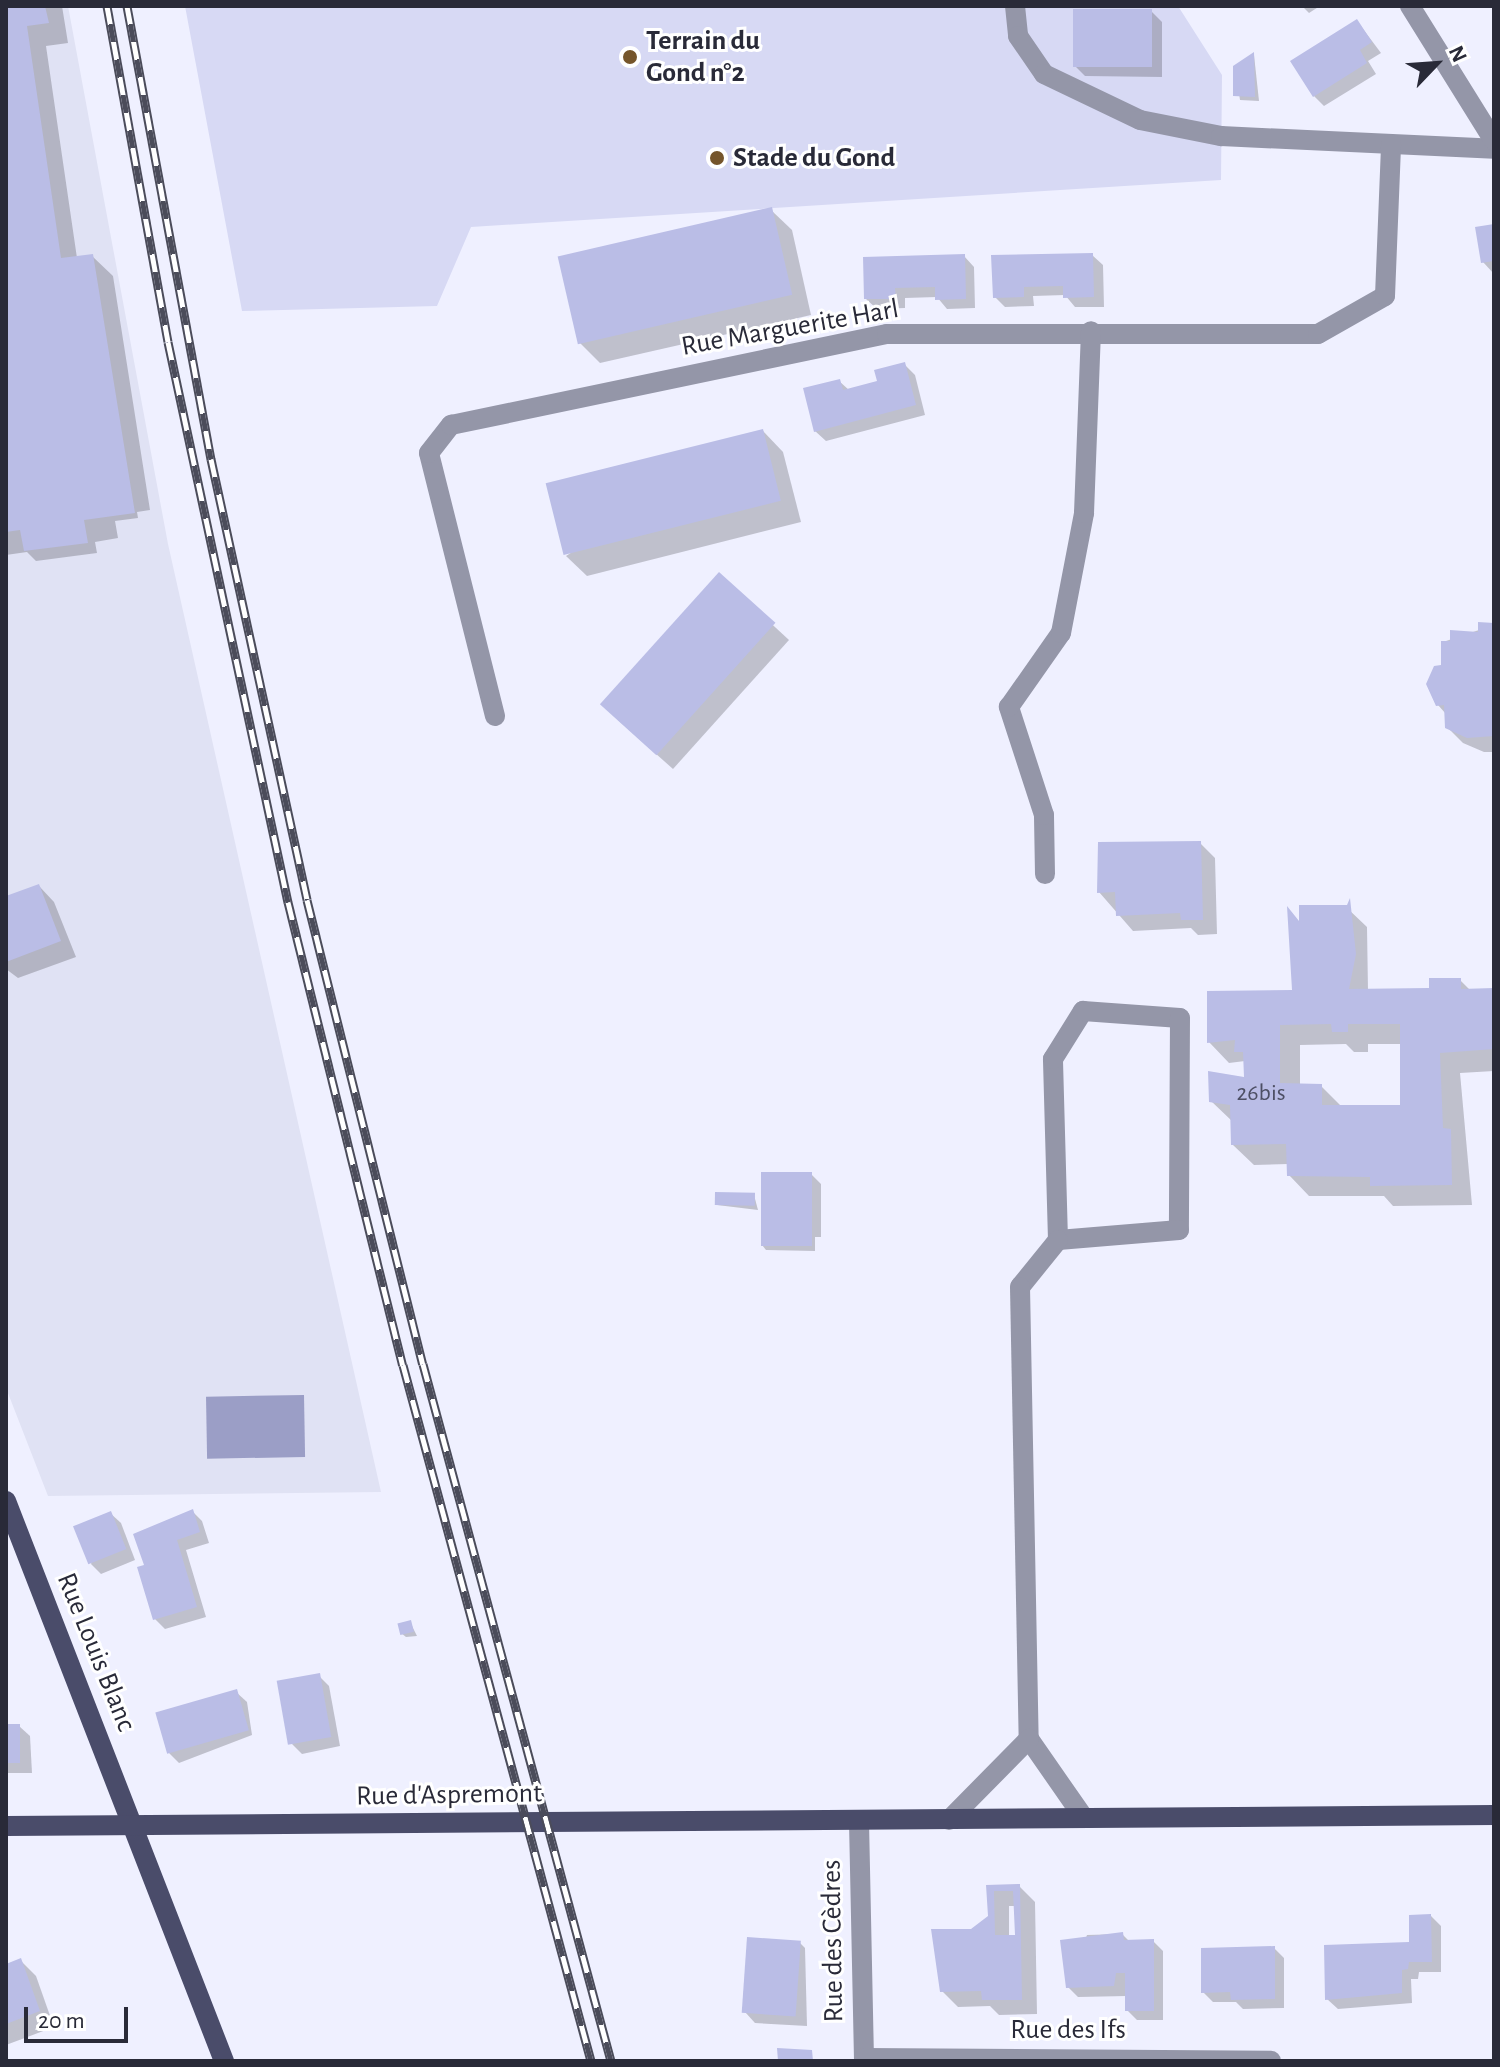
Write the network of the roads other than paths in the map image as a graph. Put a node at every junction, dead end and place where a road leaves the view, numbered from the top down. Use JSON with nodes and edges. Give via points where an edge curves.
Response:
{"nodes":[{"id":1,"x":1015,"y":6,"type":"edge"},
{"id":2,"x":1410,"y":6,"type":"edge"},
{"id":3,"x":1494,"y":141,"type":"edge"},
{"id":4,"x":1391,"y":144,"type":"junction"},
{"id":5,"x":1494,"y":149,"type":"edge"},
{"id":6,"x":1091,"y":331,"type":"junction"},
{"id":7,"x":495,"y":716,"type":"dead end"},
{"id":8,"x":1045,"y":874,"type":"dead end"},
{"id":9,"x":1058,"y":1240,"type":"junction"},
{"id":10,"x":6,"y":1501,"type":"edge"},
{"id":11,"x":1029,"y":1739,"type":"junction"},
{"id":12,"x":1494,"y":1815,"type":"edge"},
{"id":13,"x":1084,"y":1818,"type":"junction"},
{"id":14,"x":949,"y":1820,"type":"junction"},
{"id":15,"x":859,"y":1821,"type":"junction"},
{"id":16,"x":133,"y":1823,"type":"junction"},
{"id":17,"x":6,"y":1826,"type":"edge"},
{"id":18,"x":864,"y":2059,"type":"edge"},
{"id":19,"x":224,"y":2061,"type":"edge"},
{"id":20,"x":1271,"y":2061,"type":"edge"}],
"edges":[{"from":1,"to":4,"type":"street","via":[[1018,36],[1044,74],[1140,120],[1221,136]]},
{"from":2,"to":3,"type":"street"},
{"from":4,"to":5,"type":"street"},
{"from":4,"to":6,"type":"street","name":"Rue Marguerite Harl","via":[[1385,296],[1318,334]]},
{"from":6,"to":7,"type":"street","name":"Rue Marguerite Harl","via":[[887,334],[451,425],[429,453]]},
{"from":6,"to":8,"type":"street","via":[[1084,513],[1061,633],[1009,707],[1044,815]]},
{"from":9,"to":9,"type":"street","via":[[1179,1230],[1180,1018],[1083,1011],[1053,1059]]},
{"from":9,"to":11,"type":"street","via":[[1020,1287]]},
{"from":10,"to":16,"type":"main road","name":"Rue Louis Blanc"},
{"from":11,"to":13,"type":"street"},
{"from":11,"to":14,"type":"street"},
{"from":12,"to":13,"type":"main road","name":"Rue d'Aspremont"},
{"from":13,"to":14,"type":"main road","name":"Rue d'Aspremont"},
{"from":14,"to":15,"type":"main road","name":"Rue d'Aspremont"},
{"from":15,"to":16,"type":"main road","name":"Rue d'Aspremont"},
{"from":15,"to":18,"type":"street","name":"Rue des Cèdres"},
{"from":16,"to":17,"type":"main road","name":"Rue d'Aspremont"},
{"from":16,"to":19,"type":"main road","name":"Rue Louis Blanc"},
{"from":18,"to":20,"type":"street","name":"Rue des Ifs"}]}
